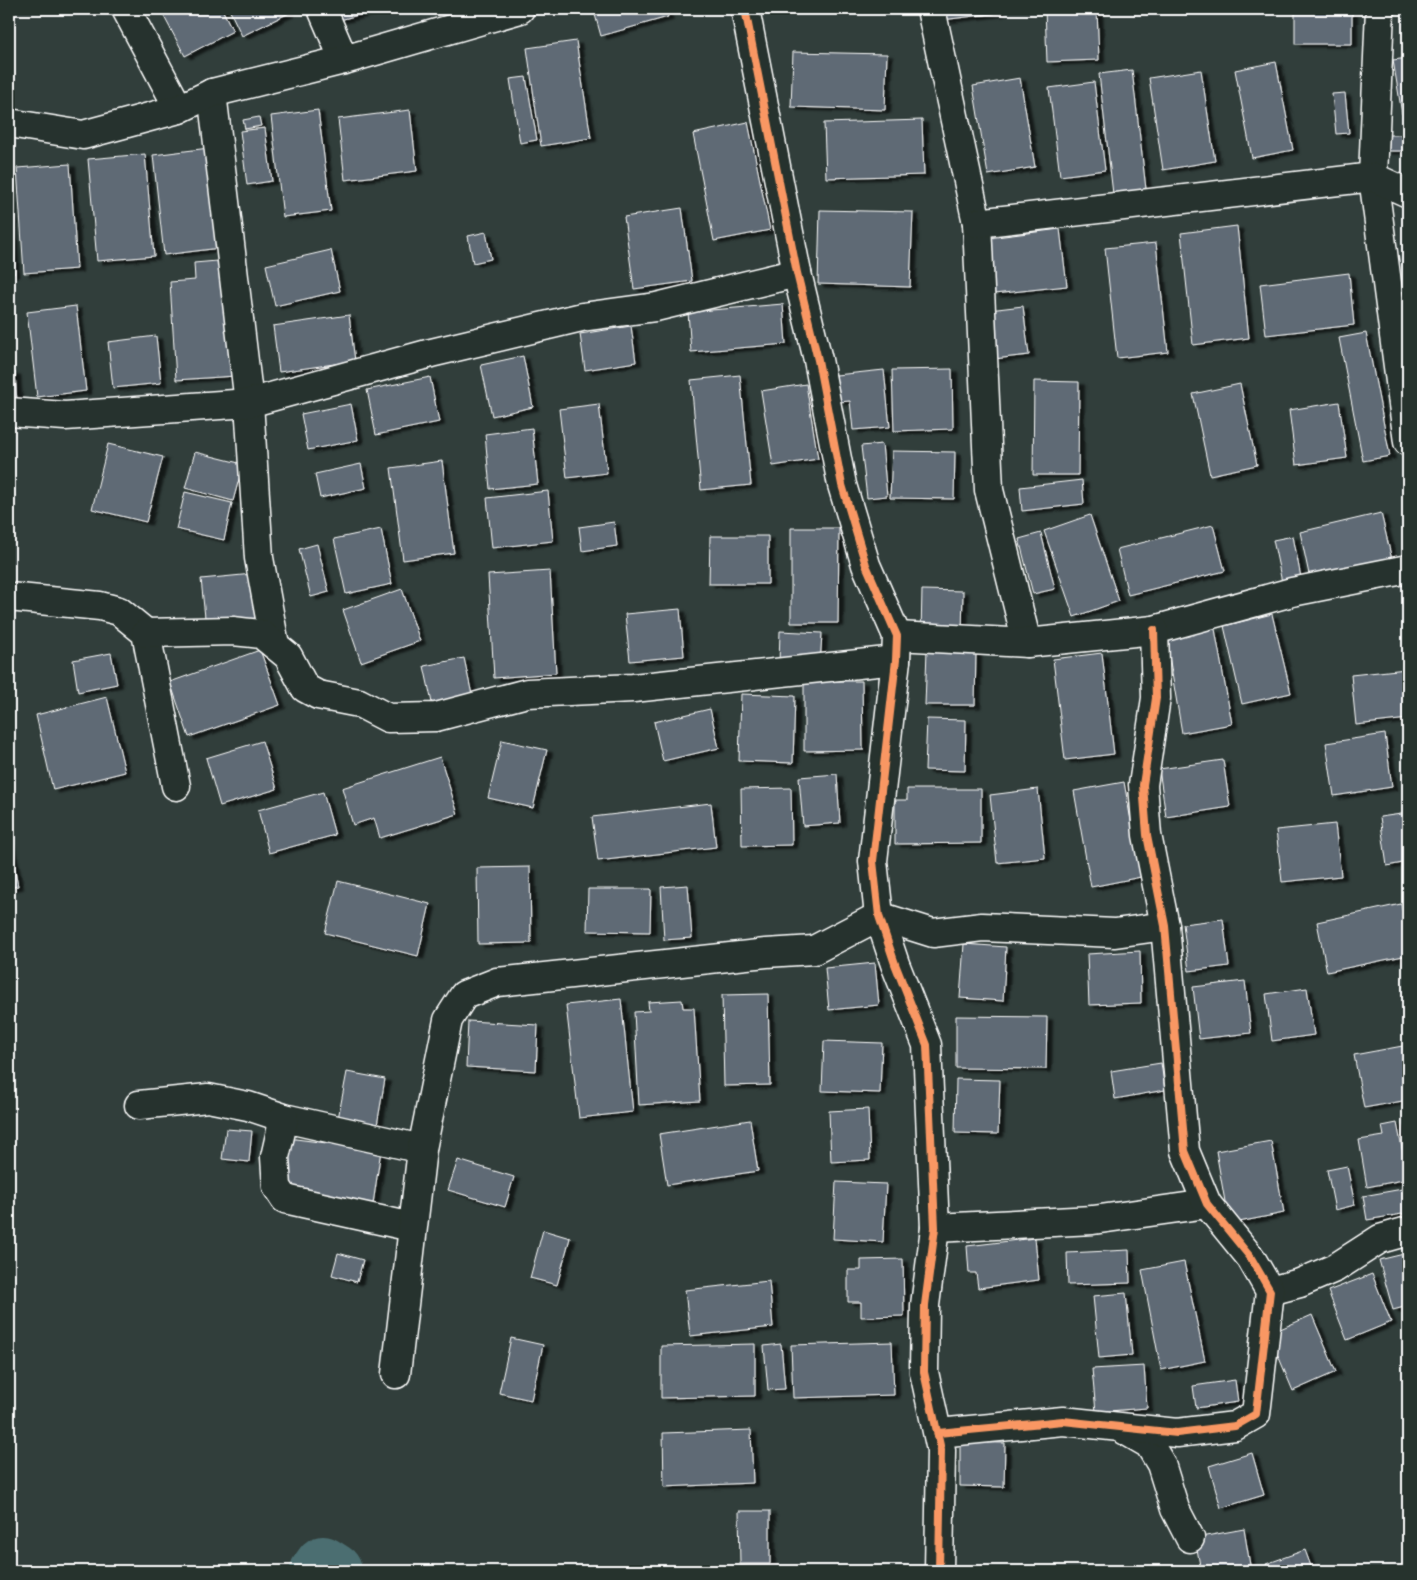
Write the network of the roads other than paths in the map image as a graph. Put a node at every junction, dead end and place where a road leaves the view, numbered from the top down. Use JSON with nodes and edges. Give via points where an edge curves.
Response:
{"nodes":[{"id":1,"x":126,"y":9,"type":"edge"},
{"id":2,"x":322,"y":9,"type":"edge"},
{"id":3,"x":520,"y":9,"type":"edge"},
{"id":4,"x":745,"y":9,"type":"edge"},
{"id":5,"x":930,"y":9,"type":"edge"},
{"id":6,"x":1380,"y":9,"type":"edge"},
{"id":7,"x":344,"y":60,"type":"junction"},
{"id":8,"x":212,"y":93,"type":"junction"},
{"id":9,"x":178,"y":109,"type":"junction"},
{"id":10,"x":9,"y":123,"type":"edge"},
{"id":11,"x":1373,"y":177,"type":"junction"},
{"id":12,"x":1408,"y":192,"type":"edge"},
{"id":13,"x":977,"y":223,"type":"junction"},
{"id":14,"x":797,"y":273,"type":"junction"},
{"id":15,"x":249,"y":403,"type":"junction"},
{"id":16,"x":9,"y":412,"type":"edge"},
{"id":17,"x":1408,"y":442,"type":"edge"},
{"id":18,"x":1408,"y":569,"type":"edge"},
{"id":19,"x":9,"y":597,"type":"edge"},
{"id":20,"x":1154,"y":630,"type":"junction"},
{"id":21,"x":146,"y":633,"type":"junction"},
{"id":22,"x":1027,"y":643,"type":"junction"},
{"id":23,"x":276,"y":645,"type":"junction"},
{"id":24,"x":896,"y":648,"type":"junction"},
{"id":25,"x":176,"y":786,"type":"dead end"},
{"id":26,"x":879,"y":916,"type":"junction"},
{"id":27,"x":1166,"y":926,"type":"junction"},
{"id":28,"x":139,"y":1105,"type":"dead end"},
{"id":29,"x":284,"y":1118,"type":"junction"},
{"id":30,"x":422,"y":1149,"type":"junction"},
{"id":31,"x":1207,"y":1204,"type":"junction"},
{"id":32,"x":412,"y":1227,"type":"junction"},
{"id":33,"x":935,"y":1228,"type":"junction"},
{"id":34,"x":1408,"y":1231,"type":"edge"},
{"id":35,"x":1270,"y":1291,"type":"junction"},
{"id":36,"x":396,"y":1374,"type":"dead end"},
{"id":37,"x":1119,"y":1427,"type":"junction"},
{"id":38,"x":938,"y":1433,"type":"junction"},
{"id":39,"x":1190,"y":1538,"type":"dead end"},
{"id":40,"x":939,"y":1571,"type":"edge"}],
"edges":[{"from":1,"to":9,"type":"street"},
{"from":2,"to":7,"type":"street"},
{"from":3,"to":7,"type":"street"},
{"from":4,"to":14,"type":"street"},
{"from":5,"to":13,"type":"street"},
{"from":6,"to":11,"type":"street"},
{"from":7,"to":8,"type":"street"},
{"from":8,"to":9,"type":"street"},
{"from":8,"to":15,"type":"street"},
{"from":9,"to":10,"type":"street","via":[[83,135]]},
{"from":11,"to":12,"type":"street"},
{"from":11,"to":13,"type":"street"},
{"from":11,"to":17,"type":"street"},
{"from":13,"to":22,"type":"street","via":[[989,490]]},
{"from":14,"to":15,"type":"street","via":[[656,308],[582,316]]},
{"from":14,"to":24,"type":"street","via":[[842,485],[866,566]]},
{"from":15,"to":16,"type":"street","via":[[66,416]]},
{"from":15,"to":23,"type":"street","via":[[259,558]]},
{"from":18,"to":20,"type":"street","via":[[1292,592]]},
{"from":19,"to":21,"type":"street","via":[[100,606],[119,611]]},
{"from":20,"to":22,"type":"street"},
{"from":20,"to":27,"type":"street","via":[[1156,698],[1143,785],[1147,835]]},
{"from":21,"to":23,"type":"street","via":[[233,631],[260,634]]},
{"from":21,"to":25,"type":"street"},
{"from":22,"to":24,"type":"street"},
{"from":23,"to":24,"type":"street","via":[[288,656],[305,688],[318,695],[359,703],[388,718],[436,717],[527,693],[633,688]]},
{"from":24,"to":26,"type":"street","via":[[874,861]]},
{"from":26,"to":27,"type":"street","via":[[933,933],[982,927],[1116,933]]},
{"from":26,"to":30,"type":"street","via":[[814,950],[497,982],[464,995],[448,1020]]},
{"from":26,"to":33,"type":"street","via":[[927,1045]]},
{"from":27,"to":31,"type":"street","via":[[1185,1151]]},
{"from":28,"to":29,"type":"street","via":[[208,1098]]},
{"from":29,"to":30,"type":"street"},
{"from":29,"to":32,"type":"street","via":[[275,1157],[277,1187],[285,1199]]},
{"from":30,"to":32,"type":"street"},
{"from":31,"to":33,"type":"street","via":[[1093,1220]]},
{"from":31,"to":35,"type":"street","via":[[1250,1258]]},
{"from":32,"to":36,"type":"street"},
{"from":33,"to":38,"type":"street","via":[[925,1305],[924,1372]]},
{"from":34,"to":35,"type":"street","via":[[1380,1239],[1335,1268]]},
{"from":35,"to":37,"type":"street","via":[[1256,1414],[1235,1426],[1177,1433]]},
{"from":37,"to":38,"type":"street","via":[[1063,1421]]},
{"from":37,"to":39,"type":"street","via":[[1149,1444],[1161,1464],[1175,1508]]},
{"from":38,"to":40,"type":"street","via":[[941,1450]]}]}
